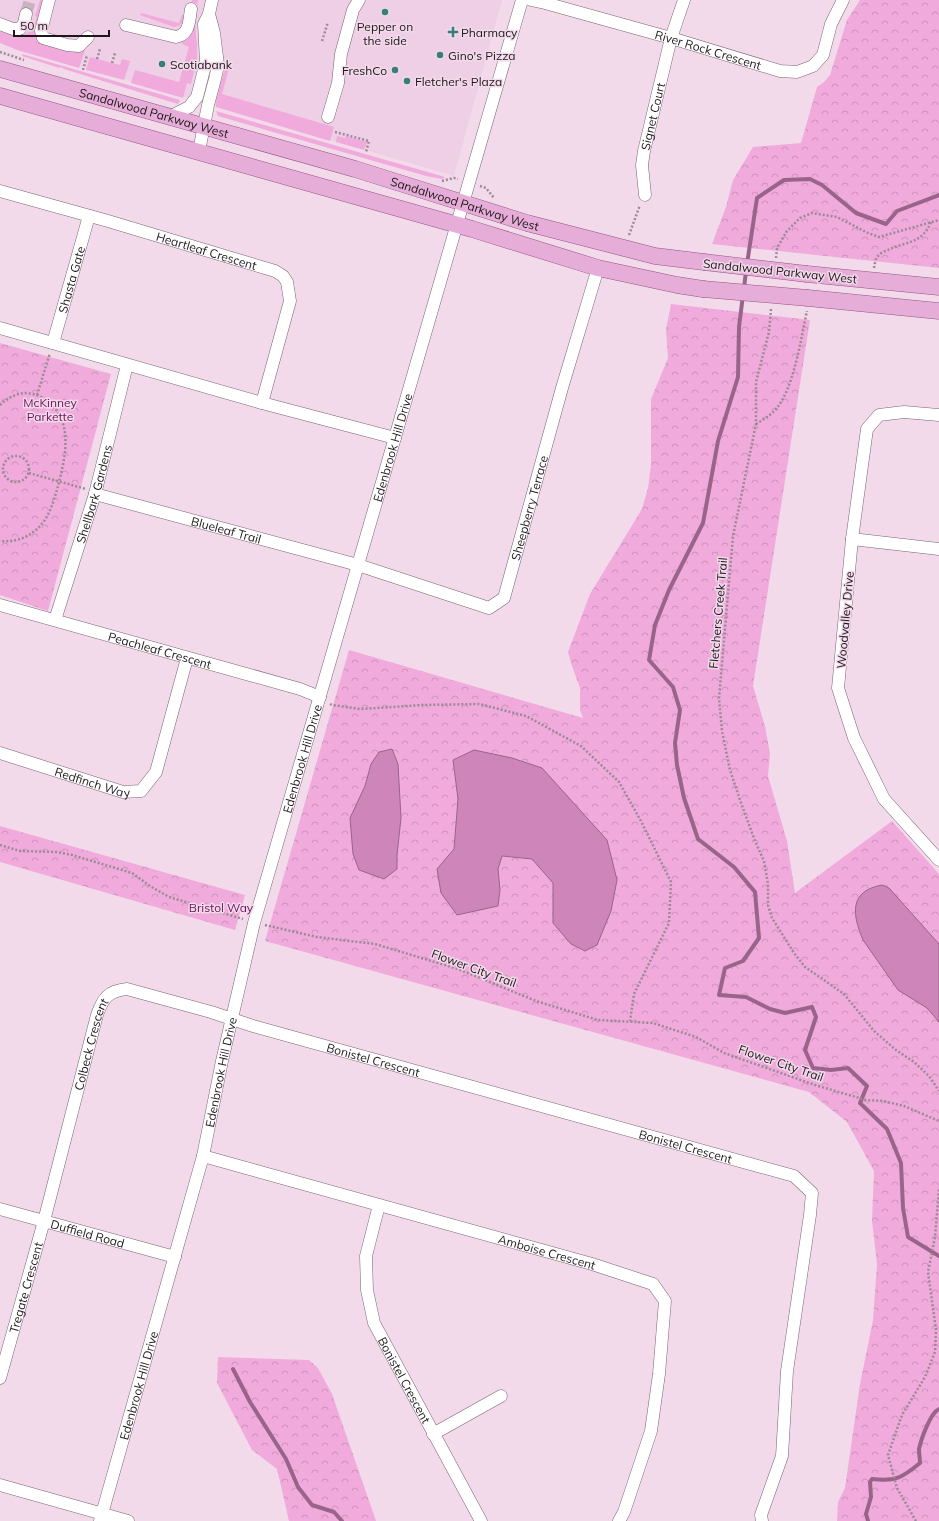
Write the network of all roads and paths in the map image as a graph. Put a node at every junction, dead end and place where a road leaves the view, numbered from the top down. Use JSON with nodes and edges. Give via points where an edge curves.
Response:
{"nodes":[{"id":1,"x":49,"y":0,"type":"edge"},
{"id":2,"x":212,"y":0,"type":"edge"},
{"id":3,"x":359,"y":0,"type":"edge"},
{"id":4,"x":522,"y":0,"type":"edge"},
{"id":5,"x":531,"y":0,"type":"edge"},
{"id":6,"x":684,"y":0,"type":"edge"},
{"id":7,"x":843,"y":0,"type":"edge"},
{"id":8,"x":191,"y":9,"type":"dead end"},
{"id":9,"x":26,"y":14,"type":"tunnel mouth"},
{"id":10,"x":209,"y":14,"type":"junction"},
{"id":11,"x":127,"y":21,"type":"dead end"},
{"id":12,"x":328,"y":22,"type":"dead end"},
{"id":13,"x":0,"y":24,"type":"edge"},
{"id":14,"x":88,"y":37,"type":"dead end"},
{"id":15,"x":671,"y":38,"type":"junction"},
{"id":16,"x":322,"y":41,"type":"dead end"},
{"id":17,"x":100,"y":48,"type":"dead end"},
{"id":18,"x":88,"y":50,"type":"dead end"},
{"id":19,"x":115,"y":53,"type":"dead end"},
{"id":20,"x":97,"y":59,"type":"dead end"},
{"id":21,"x":112,"y":63,"type":"dead end"},
{"id":22,"x":0,"y":69,"type":"edge"},
{"id":23,"x":82,"y":70,"type":"dead end"},
{"id":24,"x":0,"y":96,"type":"edge"},
{"id":25,"x":169,"y":117,"type":"junction"},
{"id":26,"x":328,"y":117,"type":"dead end"},
{"id":27,"x":204,"y":127,"type":"junction"},
{"id":28,"x":335,"y":132,"type":"dead end"},
{"id":29,"x":199,"y":151,"type":"junction"},
{"id":30,"x":366,"y":152,"type":"dead end"},
{"id":31,"x":0,"y":191,"type":"edge"},
{"id":32,"x":645,"y":195,"type":"joint"},
{"id":33,"x":463,"y":204,"type":"junction"},
{"id":34,"x":89,"y":216,"type":"junction"},
{"id":35,"x":939,"y":220,"type":"edge"},
{"id":36,"x":932,"y":222,"type":"junction"},
{"id":37,"x":457,"y":225,"type":"junction"},
{"id":38,"x":628,"y":238,"type":"dead end"},
{"id":39,"x":776,"y":262,"type":"dead end"},
{"id":40,"x":598,"y":268,"type":"junction"},
{"id":41,"x":874,"y":271,"type":"dead end"},
{"id":42,"x":939,"y":287,"type":"edge"},
{"id":43,"x":807,"y":304,"type":"junction"},
{"id":44,"x":771,"y":307,"type":"dead end"},
{"id":45,"x":939,"y":311,"type":"edge"},
{"id":46,"x":0,"y":328,"type":"edge"},
{"id":47,"x":53,"y":343,"type":"junction"},
{"id":48,"x":127,"y":365,"type":"junction"},
{"id":49,"x":37,"y":395,"type":"junction"},
{"id":50,"x":262,"y":404,"type":"junction"},
{"id":51,"x":0,"y":405,"type":"edge"},
{"id":52,"x":939,"y":416,"type":"edge"},
{"id":53,"x":756,"y":424,"type":"junction"},
{"id":54,"x":395,"y":438,"type":"junction"},
{"id":55,"x":2,"y":464,"type":"edge"},
{"id":56,"x":28,"y":473,"type":"junction"},
{"id":57,"x":59,"y":481,"type":"junction"},
{"id":58,"x":95,"y":494,"type":"junction"},
{"id":59,"x":852,"y":539,"type":"junction"},
{"id":60,"x":0,"y":542,"type":"edge"},
{"id":61,"x":939,"y":549,"type":"edge"},
{"id":62,"x":358,"y":565,"type":"junction"},
{"id":63,"x":0,"y":605,"type":"edge"},
{"id":64,"x":55,"y":620,"type":"junction"},
{"id":65,"x":187,"y":658,"type":"junction"},
{"id":66,"x":320,"y":697,"type":"junction"},
{"id":67,"x":0,"y":753,"type":"edge"},
{"id":68,"x":0,"y":845,"type":"edge"},
{"id":69,"x":939,"y":860,"type":"edge"},
{"id":70,"x":254,"y":923,"type":"junction"},
{"id":71,"x":232,"y":1019,"type":"junction"},
{"id":72,"x":630,"y":1021,"type":"junction"},
{"id":73,"x":939,"y":1091,"type":"edge"},
{"id":74,"x":939,"y":1121,"type":"edge"},
{"id":75,"x":202,"y":1156,"type":"junction"},
{"id":76,"x":939,"y":1189,"type":"edge"},
{"id":77,"x":379,"y":1205,"type":"junction"},
{"id":78,"x":0,"y":1209,"type":"edge"},
{"id":79,"x":44,"y":1221,"type":"junction"},
{"id":80,"x":175,"y":1257,"type":"junction"},
{"id":81,"x":0,"y":1378,"type":"edge"},
{"id":82,"x":501,"y":1396,"type":"dead end"},
{"id":83,"x":433,"y":1434,"type":"junction"},
{"id":84,"x":0,"y":1486,"type":"edge"},
{"id":85,"x":101,"y":1517,"type":"edge"},
{"id":86,"x":128,"y":1521,"type":"edge"},
{"id":87,"x":481,"y":1521,"type":"edge"},
{"id":88,"x":619,"y":1521,"type":"edge"},
{"id":89,"x":762,"y":1521,"type":"edge"},
{"id":90,"x":916,"y":1521,"type":"edge"}],
"edges":[{"from":1,"to":14,"type":"street","via":[[41,31],[43,38],[67,46],[79,46]]},
{"from":2,"to":10,"type":"street"},
{"from":3,"to":26,"type":"street","via":[[341,54],[337,86]]},
{"from":4,"to":33,"type":"street","name":"Edenbrook Hill Drive"},
{"from":5,"to":15,"type":"street","name":"River Rock Crescent"},
{"from":6,"to":15,"type":"street","name":"Signet Court"},
{"from":7,"to":15,"type":"street","name":"River Rock Crescent","via":[[831,24],[823,55],[813,66],[797,72],[780,71]]},
{"from":8,"to":11,"type":"street","via":[[188,28],[183,34],[172,37]]},
{"from":9,"to":13,"type":"street","via":[[20,29]]},
{"from":10,"to":25,"type":"street","via":[[204,24],[206,62],[197,97],[189,107]]},
{"from":10,"to":27,"type":"street","via":[[218,65]]},
{"from":12,"to":16,"type":"path"},
{"from":15,"to":32,"type":"street","name":"Signet Court","via":[[644,151],[642,165]]},
{"from":17,"to":20,"type":"path"},
{"from":18,"to":23,"type":"path"},
{"from":19,"to":21,"type":"path"},
{"from":22,"to":25,"type":"main road","name":"Sandalwood Parkway West"},
{"from":24,"to":29,"type":"main road","name":"Sandalwood Parkway West"},
{"from":25,"to":27,"type":"main road","name":"Sandalwood Parkway West"},
{"from":27,"to":29,"type":"street"},
{"from":27,"to":33,"type":"main road","name":"Sandalwood Parkway West","via":[[355,169]]},
{"from":28,"to":30,"type":"path","via":[[369,141]]},
{"from":29,"to":37,"type":"main road","name":"Sandalwood Parkway West"},
{"from":31,"to":34,"type":"street","name":"Heartleaf Crescent"},
{"from":32,"to":38,"type":"path","via":[[634,217]]},
{"from":33,"to":37,"type":"street","name":"Edenbrook Hill Drive"},
{"from":33,"to":42,"type":"main road","name":"Sandalwood Parkway West","bridge":true,"via":[[655,256]]},
{"from":34,"to":47,"type":"street","name":"Shasta Gate"},
{"from":34,"to":50,"type":"street","name":"Heartleaf Crescent","via":[[275,271],[283,276],[287,282],[290,300]]},
{"from":35,"to":36,"type":"path"},
{"from":36,"to":39,"type":"path","via":[[879,237],[837,217],[812,213],[800,218],[787,231],[777,248]]},
{"from":36,"to":41,"type":"path","via":[[928,230],[917,240],[879,255],[875,260]]},
{"from":37,"to":40,"type":"main road","name":"Sandalwood Parkway West"},
{"from":37,"to":54,"type":"street","name":"Edenbrook Hill Drive"},
{"from":40,"to":43,"type":"main road","name":"Sandalwood Parkway West","bridge":true,"via":[[677,285]]},
{"from":40,"to":62,"type":"street","name":"Sheepberry Terrace","via":[[504,598],[489,608]]},
{"from":43,"to":45,"type":"main road","name":"Sandalwood Parkway West"},
{"from":43,"to":53,"type":"path","via":[[798,354],[786,393],[776,410]]},
{"from":44,"to":53,"type":"path","name":"Fletchers Creek Trail","via":[[769,332],[756,382]]},
{"from":46,"to":47,"type":"street"},
{"from":47,"to":48,"type":"street"},
{"from":47,"to":49,"type":"path"},
{"from":48,"to":50,"type":"street"},
{"from":48,"to":58,"type":"street","name":"Shellbark Gardens"},
{"from":49,"to":51,"type":"path","via":[[23,393],[12,396]]},
{"from":49,"to":57,"type":"path","via":[[55,407],[64,426],[66,445]]},
{"from":50,"to":54,"type":"street"},
{"from":52,"to":59,"type":"street","name":"Woodvalley Drive","via":[[904,412],[879,415],[867,429]]},
{"from":53,"to":73,"type":"path","name":"Fletchers Creek Trail","via":[[733,536],[719,698],[722,731],[730,770],[764,861],[768,906],[772,918],[794,953],[805,967],[844,994],[874,1031],[914,1062],[929,1076]]},
{"from":54,"to":62,"type":"street","name":"Edenbrook Hill Drive"},
{"from":55,"to":56,"type":"path","via":[[5,477],[12,481],[20,481]]},
{"from":55,"to":56,"type":"path","via":[[11,456],[19,456],[26,459]]},
{"from":56,"to":57,"type":"path"},
{"from":57,"to":58,"type":"path"},
{"from":57,"to":60,"type":"path","via":[[54,500],[38,528],[26,537],[12,542]]},
{"from":58,"to":62,"type":"street","name":"Blueleaf Trail"},
{"from":58,"to":64,"type":"street","name":"Shellbark Gardens"},
{"from":59,"to":61,"type":"street"},
{"from":59,"to":69,"type":"street","name":"Woodvalley Drive","via":[[838,688],[854,738],[884,799]]},
{"from":62,"to":66,"type":"street","name":"Edenbrook Hill Drive"},
{"from":63,"to":64,"type":"street","name":"Peachleaf Crescent"},
{"from":64,"to":65,"type":"street","name":"Peachleaf Crescent"},
{"from":65,"to":66,"type":"street","name":"Peachleaf Crescent","via":[[300,689]]},
{"from":65,"to":67,"type":"street","name":"Redfinch Way","via":[[156,772],[141,791],[123,792]]},
{"from":66,"to":70,"type":"street","name":"Edenbrook Hill Drive"},
{"from":66,"to":72,"type":"path","via":[[332,705],[360,709],[479,704],[526,716],[581,746],[619,782],[670,882],[669,923],[634,994]]},
{"from":68,"to":70,"type":"path","name":"Flower City Trail","via":[[20,851],[72,855],[132,873],[169,897]]},
{"from":70,"to":71,"type":"street","name":"Edenbrook Hill Drive"},
{"from":70,"to":72,"type":"path","name":"Flower City Trail","via":[[317,937],[375,944],[458,969],[536,1000],[598,1020]]},
{"from":71,"to":75,"type":"street","name":"Edenbrook Hill Drive"},
{"from":71,"to":79,"type":"street","name":"Colbeck Crescent","via":[[127,989],[115,990],[106,997],[97,1015]]},
{"from":71,"to":89,"type":"street","name":"Bonistel Crescent","via":[[794,1176],[812,1193],[787,1371],[782,1456],[761,1515]]},
{"from":72,"to":74,"type":"path","name":"Flower City Trail","via":[[653,1023],[696,1037],[724,1053],[815,1085],[866,1100],[904,1106]]},
{"from":75,"to":77,"type":"street","name":"Amboise Crescent"},
{"from":75,"to":80,"type":"street","name":"Edenbrook Hill Drive"},
{"from":76,"to":90,"type":"path","via":[[935,1237],[928,1272],[936,1330],[935,1352],[925,1377],[902,1415],[888,1455],[897,1488]]},
{"from":77,"to":83,"type":"street","name":"Bonistel Crescent","via":[[366,1256],[367,1290],[374,1323]]},
{"from":77,"to":88,"type":"street","name":"Amboise Crescent","via":[[592,1264],[653,1284],[665,1300],[651,1431]]},
{"from":78,"to":79,"type":"street","name":"Duffield Road"},
{"from":79,"to":80,"type":"street","name":"Duffield Road"},
{"from":79,"to":81,"type":"street","name":"Tregate Crescent"},
{"from":80,"to":85,"type":"street","name":"Edenbrook Hill Drive"},
{"from":82,"to":83,"type":"street"},
{"from":83,"to":87,"type":"street","name":"Bonistel Crescent"},
{"from":84,"to":85,"type":"street"},
{"from":85,"to":86,"type":"street"}]}
